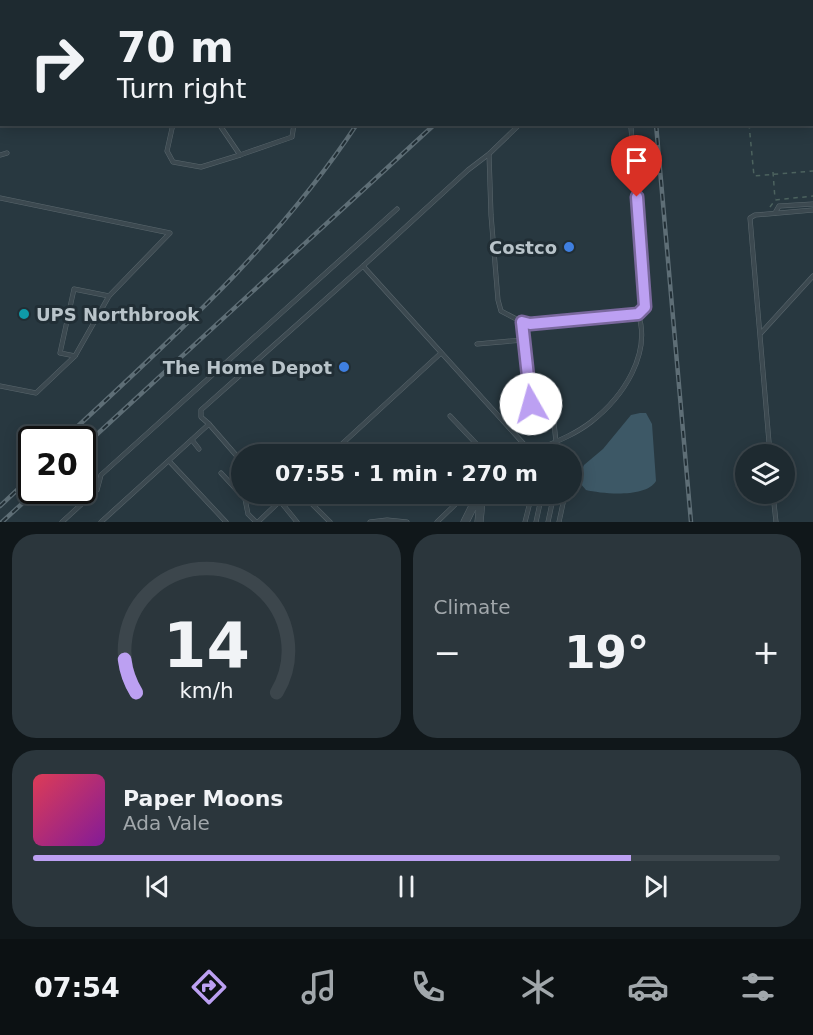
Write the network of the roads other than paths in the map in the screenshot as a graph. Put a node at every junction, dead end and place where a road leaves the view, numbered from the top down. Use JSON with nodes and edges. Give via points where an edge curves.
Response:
{"nodes":[{"id":1,"x":173,"y":126,"type":"edge"},
{"id":2,"x":220,"y":126,"type":"edge"},
{"id":3,"x":294,"y":126,"type":"edge"},
{"id":4,"x":518,"y":126,"type":"edge"},
{"id":5,"x":629,"y":126,"type":"edge"},
{"id":6,"x":7,"y":153,"type":"dead end"},
{"id":7,"x":489,"y":153,"type":"junction"},
{"id":8,"x":0,"y":155,"type":"edge"},
{"id":9,"x":240,"y":155,"type":"junction"},
{"id":10,"x":0,"y":198,"type":"edge"},
{"id":11,"x":813,"y":204,"type":"edge"},
{"id":12,"x":397,"y":209,"type":"dead end"},
{"id":13,"x":813,"y":210,"type":"edge"},
{"id":14,"x":774,"y":213,"type":"junction"},
{"id":15,"x":363,"y":266,"type":"junction"},
{"id":16,"x":813,"y":276,"type":"edge"},
{"id":17,"x":109,"y":297,"type":"junction"},
{"id":18,"x":638,"y":314,"type":"junction"},
{"id":19,"x":522,"y":322,"type":"junction"},
{"id":20,"x":761,"y":334,"type":"junction"},
{"id":21,"x":523,"y":340,"type":"junction"},
{"id":22,"x":477,"y":344,"type":"dead end"},
{"id":23,"x":441,"y":353,"type":"junction"},
{"id":24,"x":75,"y":356,"type":"junction"},
{"id":25,"x":0,"y":386,"type":"edge"},
{"id":26,"x":450,"y":416,"type":"dead end"},
{"id":27,"x":209,"y":424,"type":"junction"},
{"id":28,"x":192,"y":440,"type":"junction"},
{"id":29,"x":556,"y":442,"type":"junction"},
{"id":30,"x":342,"y":444,"type":"edge"},
{"id":31,"x":477,"y":444,"type":"edge"},
{"id":32,"x":522,"y":444,"type":"edge"},
{"id":33,"x":552,"y":444,"type":"edge"},
{"id":34,"x":769,"y":444,"type":"edge"},
{"id":35,"x":199,"y":449,"type":"dead end"},
{"id":36,"x":231,"y":449,"type":"edge"},
{"id":37,"x":169,"y":461,"type":"junction"},
{"id":38,"x":221,"y":472,"type":"dead end"},
{"id":39,"x":277,"y":504,"type":"edge"},
{"id":40,"x":282,"y":504,"type":"edge"},
{"id":41,"x":312,"y":504,"type":"edge"},
{"id":42,"x":456,"y":504,"type":"edge"},
{"id":43,"x":475,"y":504,"type":"edge"},
{"id":44,"x":482,"y":504,"type":"edge"},
{"id":45,"x":530,"y":504,"type":"edge"},
{"id":46,"x":540,"y":504,"type":"edge"},
{"id":47,"x":552,"y":504,"type":"edge"},
{"id":48,"x":563,"y":504,"type":"edge"},
{"id":49,"x":774,"y":504,"type":"edge"},
{"id":50,"x":472,"y":507,"type":"junction"},
{"id":51,"x":62,"y":522,"type":"edge"},
{"id":52,"x":101,"y":522,"type":"edge"},
{"id":53,"x":226,"y":522,"type":"edge"},
{"id":54,"x":257,"y":522,"type":"edge"},
{"id":55,"x":297,"y":522,"type":"edge"},
{"id":56,"x":330,"y":522,"type":"edge"},
{"id":57,"x":370,"y":522,"type":"edge"},
{"id":58,"x":407,"y":522,"type":"edge"},
{"id":59,"x":437,"y":522,"type":"edge"},
{"id":60,"x":465,"y":522,"type":"edge"},
{"id":61,"x":470,"y":522,"type":"edge"},
{"id":62,"x":480,"y":522,"type":"edge"},
{"id":63,"x":525,"y":522,"type":"edge"},
{"id":64,"x":536,"y":522,"type":"edge"},
{"id":65,"x":548,"y":522,"type":"edge"},
{"id":66,"x":559,"y":522,"type":"edge"},
{"id":67,"x":776,"y":522,"type":"edge"}],
"edges":[{"from":1,"to":9,"type":"lane","via":[[167,151],[173,162],[201,167]]},
{"from":2,"to":9,"type":"lane"},
{"from":3,"to":9,"type":"lane","via":[[292,137]]},
{"from":4,"to":7,"type":"lane"},
{"from":5,"to":18,"type":"lane","via":[[645,288],[645,307]]},
{"from":6,"to":8,"type":"lane"},
{"from":7,"to":15,"type":"lane"},
{"from":7,"to":19,"type":"lane","via":[[498,300],[501,311]]},
{"from":10,"to":17,"type":"lane","via":[[170,233]]},
{"from":11,"to":14,"type":"lane","via":[[779,206]]},
{"from":12,"to":51,"type":"lane","via":[[101,476],[97,490]]},
{"from":13,"to":14,"type":"lane"},
{"from":14,"to":20,"type":"lane","via":[[750,218]]},
{"from":15,"to":23,"type":"lane"},
{"from":15,"to":27,"type":"lane","via":[[201,410],[201,417]]},
{"from":16,"to":20,"type":"lane"},
{"from":17,"to":24,"type":"lane"},
{"from":17,"to":24,"type":"lane","via":[[74,290],[60,353]]},
{"from":18,"to":19,"type":"lane"},
{"from":18,"to":29,"type":"lane","via":[[642,347],[623,388],[590,422]]},
{"from":19,"to":21,"type":"lane"},
{"from":20,"to":34,"type":"lane"},
{"from":21,"to":22,"type":"lane"},
{"from":21,"to":29,"type":"lane","via":[[533,425],[554,423]]},
{"from":23,"to":30,"type":"lane"},
{"from":23,"to":32,"type":"lane"},
{"from":24,"to":25,"type":"lane","via":[[36,393]]},
{"from":26,"to":31,"type":"lane"},
{"from":27,"to":28,"type":"lane"},
{"from":27,"to":36,"type":"lane"},
{"from":28,"to":35,"type":"lane"},
{"from":28,"to":37,"type":"lane"},
{"from":29,"to":33,"type":"lane"},
{"from":37,"to":52,"type":"lane"},
{"from":37,"to":53,"type":"lane"},
{"from":38,"to":54,"type":"lane","via":[[245,499],[248,514]]},
{"from":39,"to":54,"type":"lane"},
{"from":40,"to":55,"type":"lane"},
{"from":41,"to":56,"type":"lane"},
{"from":42,"to":59,"type":"lane"},
{"from":43,"to":50,"type":"street"},
{"from":44,"to":62,"type":"street"},
{"from":45,"to":63,"type":"lane"},
{"from":46,"to":64,"type":"lane"},
{"from":47,"to":65,"type":"lane"},
{"from":48,"to":66,"type":"lane"},
{"from":49,"to":67,"type":"lane"},
{"from":50,"to":60,"type":"street"},
{"from":50,"to":61,"type":"street"},
{"from":57,"to":58,"type":"lane"}]}
